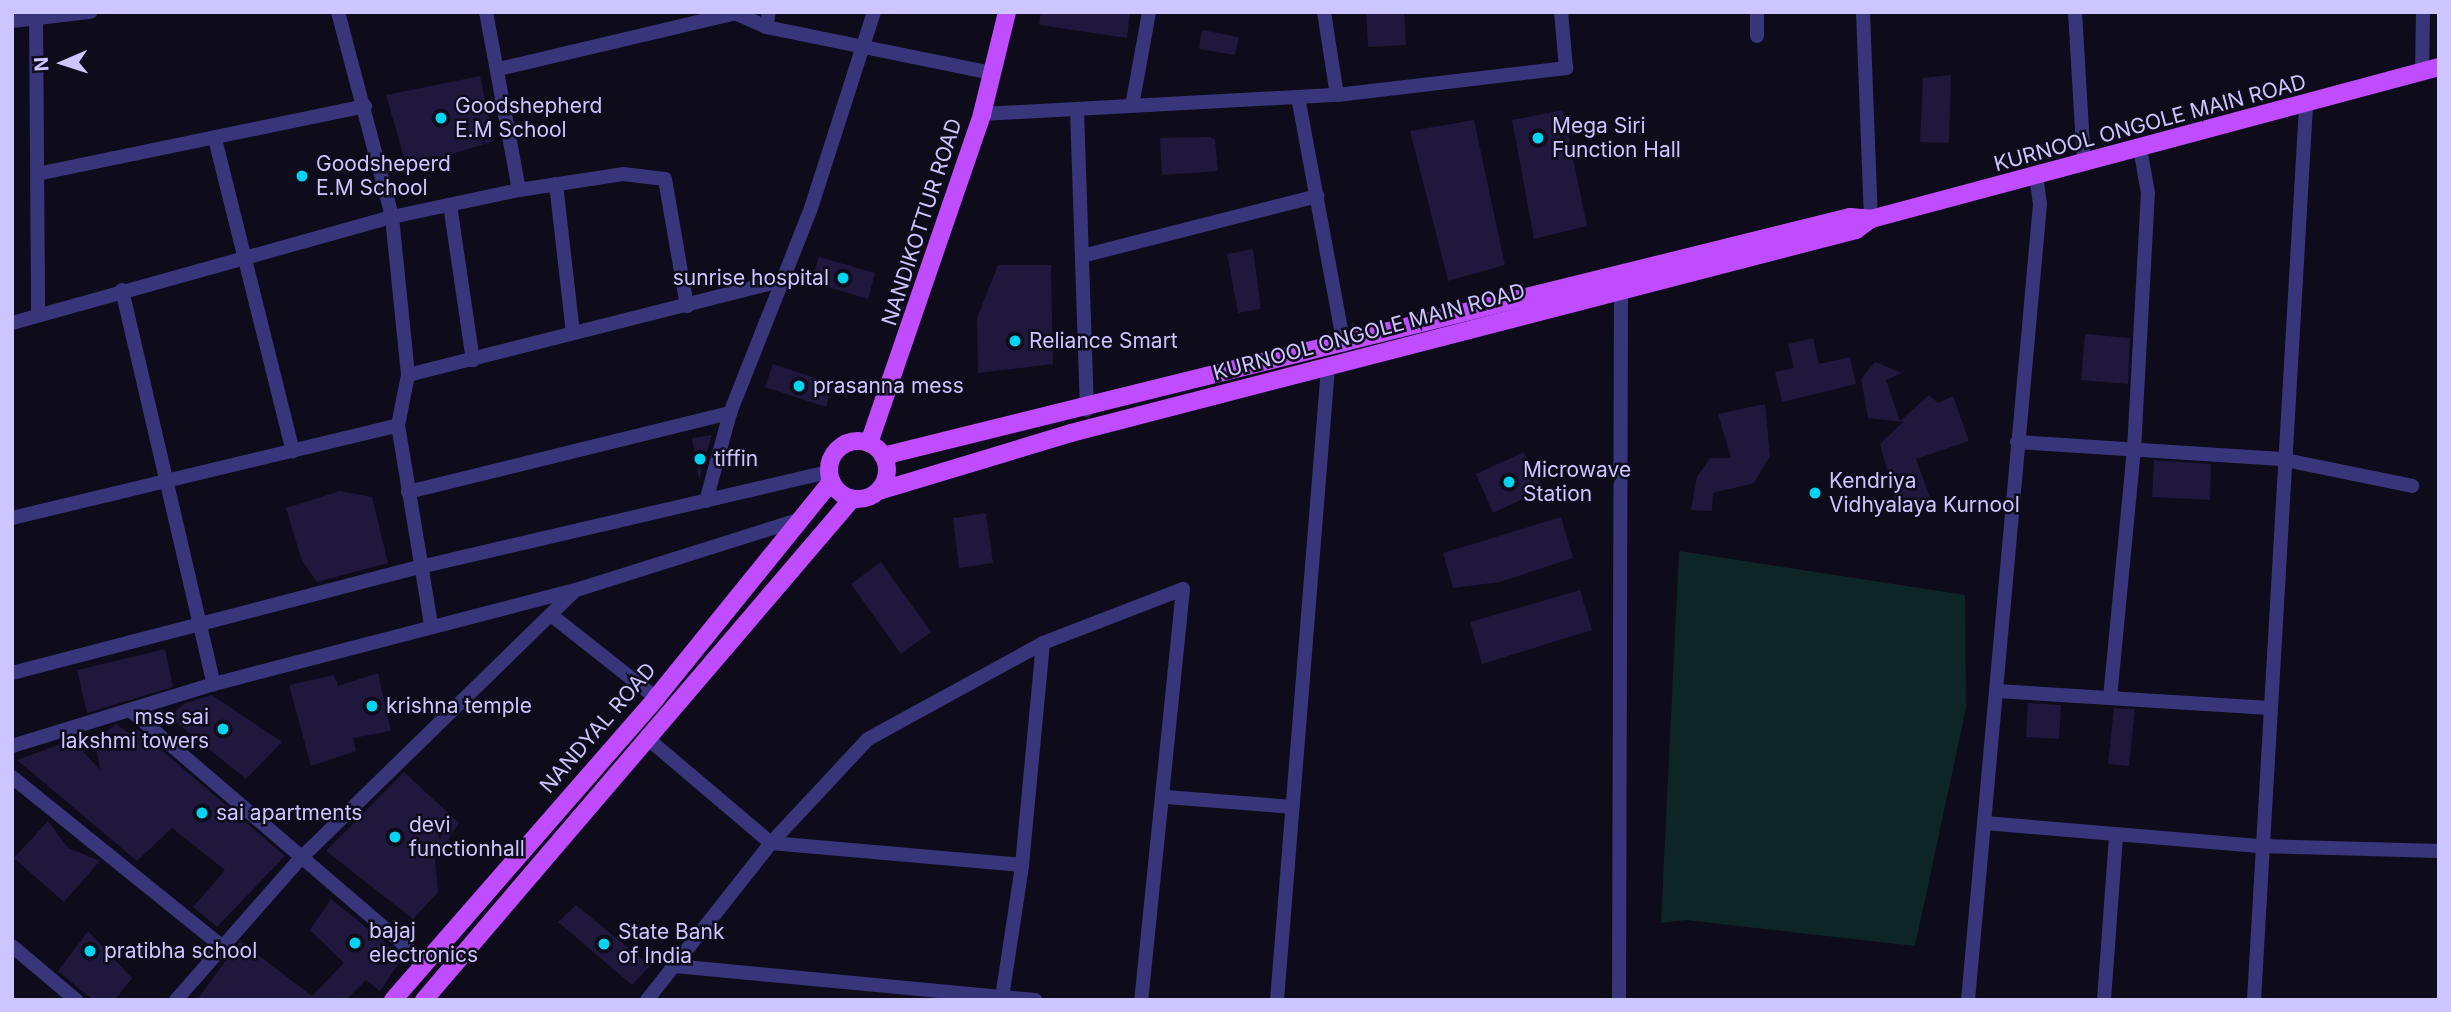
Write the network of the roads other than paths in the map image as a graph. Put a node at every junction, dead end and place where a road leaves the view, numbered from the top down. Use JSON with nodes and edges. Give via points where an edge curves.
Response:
{"nodes":[{"id":1,"x":90,"y":12,"type":"edge"},
{"id":2,"x":338,"y":12,"type":"edge"},
{"id":3,"x":486,"y":12,"type":"edge"},
{"id":4,"x":874,"y":12,"type":"edge"},
{"id":5,"x":1007,"y":12,"type":"edge"},
{"id":6,"x":1149,"y":12,"type":"edge"},
{"id":7,"x":1324,"y":12,"type":"edge"},
{"id":8,"x":1561,"y":12,"type":"edge"},
{"id":9,"x":1757,"y":12,"type":"edge"},
{"id":10,"x":1863,"y":12,"type":"edge"},
{"id":11,"x":2075,"y":12,"type":"edge"},
{"id":12,"x":2423,"y":12,"type":"edge"},
{"id":13,"x":735,"y":13,"type":"edge"},
{"id":14,"x":36,"y":17,"type":"edge"},
{"id":15,"x":768,"y":20,"type":"edge"},
{"id":16,"x":12,"y":21,"type":"edge"},
{"id":17,"x":1757,"y":36,"type":"dead end"},
{"id":18,"x":867,"y":44,"type":"junction"},
{"id":19,"x":499,"y":69,"type":"junction"},
{"id":20,"x":2430,"y":69,"type":"edge"},
{"id":21,"x":992,"y":73,"type":"junction"},
{"id":22,"x":1338,"y":95,"type":"junction"},
{"id":23,"x":1298,"y":97,"type":"junction"},
{"id":24,"x":365,"y":106,"type":"junction"},
{"id":25,"x":1132,"y":106,"type":"junction"},
{"id":26,"x":2306,"y":106,"type":"junction"},
{"id":27,"x":1077,"y":109,"type":"junction"},
{"id":28,"x":982,"y":114,"type":"junction"},
{"id":29,"x":215,"y":139,"type":"junction"},
{"id":30,"x":2140,"y":148,"type":"junction"},
{"id":31,"x":2084,"y":162,"type":"junction"},
{"id":32,"x":42,"y":173,"type":"junction"},
{"id":33,"x":2036,"y":177,"type":"junction"},
{"id":34,"x":556,"y":184,"type":"junction"},
{"id":35,"x":519,"y":190,"type":"junction"},
{"id":36,"x":1317,"y":195,"type":"junction"},
{"id":37,"x":450,"y":205,"type":"junction"},
{"id":38,"x":392,"y":218,"type":"junction"},
{"id":39,"x":1871,"y":219,"type":"junction"},
{"id":40,"x":245,"y":256,"type":"junction"},
{"id":41,"x":1082,"y":256,"type":"junction"},
{"id":42,"x":783,"y":280,"type":"junction"},
{"id":43,"x":1621,"y":289,"type":"junction"},
{"id":44,"x":122,"y":290,"type":"junction"},
{"id":45,"x":687,"y":306,"type":"junction"},
{"id":46,"x":38,"y":315,"type":"junction"},
{"id":47,"x":12,"y":323,"type":"edge"},
{"id":48,"x":573,"y":333,"type":"junction"},
{"id":49,"x":1344,"y":345,"type":"junction"},
{"id":50,"x":473,"y":360,"type":"junction"},
{"id":51,"x":1328,"y":368,"type":"junction"},
{"id":52,"x":408,"y":375,"type":"junction"},
{"id":53,"x":1087,"y":410,"type":"junction"},
{"id":54,"x":730,"y":413,"type":"junction"},
{"id":55,"x":398,"y":425,"type":"junction"},
{"id":56,"x":2017,"y":442,"type":"junction"},
{"id":57,"x":869,"y":443,"type":"junction"},
{"id":58,"x":2134,"y":450,"type":"junction"},
{"id":59,"x":293,"y":451,"type":"junction"},
{"id":60,"x":883,"y":456,"type":"junction"},
{"id":61,"x":2281,"y":459,"type":"junction"},
{"id":62,"x":830,"y":477,"type":"junction"},
{"id":63,"x":169,"y":480,"type":"junction"},
{"id":64,"x":2412,"y":486,"type":"dead end"},
{"id":65,"x":878,"y":491,"type":"junction"},
{"id":66,"x":408,"y":492,"type":"junction"},
{"id":67,"x":852,"y":499,"type":"junction"},
{"id":68,"x":706,"y":501,"type":"junction"},
{"id":69,"x":12,"y":518,"type":"edge"},
{"id":70,"x":798,"y":520,"type":"junction"},
{"id":71,"x":420,"y":567,"type":"junction"},
{"id":72,"x":576,"y":590,"type":"junction"},
{"id":73,"x":551,"y":615,"type":"junction"},
{"id":74,"x":201,"y":624,"type":"junction"},
{"id":75,"x":431,"y":624,"type":"junction"},
{"id":76,"x":1043,"y":643,"type":"junction"},
{"id":77,"x":12,"y":673,"type":"edge"},
{"id":78,"x":214,"y":684,"type":"junction"},
{"id":79,"x":1998,"y":691,"type":"junction"},
{"id":80,"x":656,"y":698,"type":"junction"},
{"id":81,"x":2110,"y":698,"type":"junction"},
{"id":82,"x":2269,"y":708,"type":"junction"},
{"id":83,"x":130,"y":710,"type":"junction"},
{"id":84,"x":647,"y":738,"type":"junction"},
{"id":85,"x":12,"y":746,"type":"edge"},
{"id":86,"x":12,"y":777,"type":"edge"},
{"id":87,"x":1166,"y":797,"type":"junction"},
{"id":88,"x":1293,"y":807,"type":"junction"},
{"id":89,"x":1984,"y":823,"type":"junction"},
{"id":90,"x":2116,"y":835,"type":"junction"},
{"id":91,"x":771,"y":843,"type":"junction"},
{"id":92,"x":2261,"y":846,"type":"junction"},
{"id":93,"x":2439,"y":851,"type":"edge"},
{"id":94,"x":300,"y":859,"type":"junction"},
{"id":95,"x":1022,"y":865,"type":"junction"},
{"id":96,"x":219,"y":944,"type":"junction"},
{"id":97,"x":12,"y":947,"type":"edge"},
{"id":98,"x":425,"y":963,"type":"junction"},
{"id":99,"x":674,"y":966,"type":"junction"},
{"id":100,"x":1002,"y":998,"type":"junction"},
{"id":101,"x":76,"y":1000,"type":"edge"},
{"id":102,"x":176,"y":1000,"type":"edge"},
{"id":103,"x":393,"y":1000,"type":"edge"},
{"id":104,"x":424,"y":1000,"type":"edge"},
{"id":105,"x":647,"y":1000,"type":"edge"},
{"id":106,"x":1035,"y":1000,"type":"edge"},
{"id":107,"x":1142,"y":1000,"type":"edge"},
{"id":108,"x":1277,"y":1000,"type":"edge"},
{"id":109,"x":1619,"y":1000,"type":"edge"},
{"id":110,"x":1968,"y":1000,"type":"edge"},
{"id":111,"x":2104,"y":1000,"type":"edge"},
{"id":112,"x":2254,"y":1000,"type":"edge"}],
"edges":[{"from":1,"to":14,"type":"street"},
{"from":2,"to":24,"type":"street"},
{"from":3,"to":19,"type":"street"},
{"from":4,"to":18,"type":"street"},
{"from":5,"to":21,"type":"main road","name":"NANDIKOTTUR ROAD"},
{"from":6,"to":25,"type":"street"},
{"from":7,"to":22,"type":"street"},
{"from":8,"to":22,"type":"street","via":[[1566,68]]},
{"from":9,"to":17,"type":"street"},
{"from":10,"to":39,"type":"street"},
{"from":11,"to":31,"type":"street"},
{"from":12,"to":20,"type":"street"},
{"from":13,"to":15,"type":"street"},
{"from":13,"to":19,"type":"street"},
{"from":14,"to":16,"type":"street"},
{"from":14,"to":32,"type":"street"},
{"from":15,"to":18,"type":"street"},
{"from":18,"to":21,"type":"street"},
{"from":18,"to":42,"type":"street"},
{"from":19,"to":35,"type":"street"},
{"from":20,"to":26,"type":"main road","name":"KURNOOL ONGOLE MAIN ROAD"},
{"from":21,"to":28,"type":"main road","name":"NANDIKOTTUR ROAD"},
{"from":22,"to":23,"type":"street"},
{"from":23,"to":25,"type":"street"},
{"from":23,"to":36,"type":"street"},
{"from":24,"to":29,"type":"street"},
{"from":24,"to":38,"type":"street"},
{"from":25,"to":27,"type":"street"},
{"from":26,"to":30,"type":"main road","name":"KURNOOL ONGOLE MAIN ROAD"},
{"from":26,"to":61,"type":"street"},
{"from":27,"to":28,"type":"street"},
{"from":27,"to":41,"type":"street"},
{"from":28,"to":57,"type":"main road","name":"NANDIKOTTUR ROAD"},
{"from":29,"to":32,"type":"street"},
{"from":29,"to":40,"type":"street"},
{"from":30,"to":31,"type":"main road","name":"KURNOOL ONGOLE MAIN ROAD"},
{"from":30,"to":58,"type":"street","via":[[2148,193]]},
{"from":31,"to":33,"type":"main road","name":"KURNOOL ONGOLE MAIN ROAD"},
{"from":32,"to":46,"type":"street"},
{"from":33,"to":39,"type":"main road","name":"KURNOOL ONGOLE MAIN ROAD"},
{"from":33,"to":56,"type":"street","via":[[2040,204]]},
{"from":34,"to":35,"type":"street"},
{"from":34,"to":45,"type":"street","via":[[623,174],[665,179]]},
{"from":34,"to":48,"type":"street"},
{"from":35,"to":37,"type":"street"},
{"from":36,"to":41,"type":"street"},
{"from":36,"to":49,"type":"street"},
{"from":37,"to":38,"type":"street"},
{"from":37,"to":50,"type":"street"},
{"from":38,"to":40,"type":"street"},
{"from":38,"to":52,"type":"street"},
{"from":39,"to":43,"type":"main road","name":"KURNOOL ONGOLE MAIN ROAD","via":[[1856,230]]},
{"from":39,"to":49,"type":"main road","name":"KURNOOL ONGOLE MAIN ROAD","via":[[1850,217]]},
{"from":40,"to":44,"type":"street"},
{"from":40,"to":59,"type":"street"},
{"from":41,"to":53,"type":"street"},
{"from":42,"to":45,"type":"street"},
{"from":42,"to":54,"type":"street"},
{"from":43,"to":51,"type":"main road","name":"KURNOOL ONGOLE MAIN ROAD"},
{"from":43,"to":109,"type":"street"},
{"from":44,"to":46,"type":"street"},
{"from":44,"to":63,"type":"street"},
{"from":45,"to":48,"type":"street"},
{"from":46,"to":47,"type":"street"},
{"from":48,"to":50,"type":"street"},
{"from":49,"to":53,"type":"main road","name":"KURNOOL ONGOLE MAIN ROAD"},
{"from":50,"to":52,"type":"street"},
{"from":51,"to":65,"type":"main road","name":"KURNOOL ONGOLE MAIN ROAD"},
{"from":51,"to":88,"type":"street"},
{"from":52,"to":55,"type":"street"},
{"from":53,"to":60,"type":"main road","name":"KURNOOL ONGOLE MAIN ROAD"},
{"from":54,"to":66,"type":"street"},
{"from":54,"to":68,"type":"street"},
{"from":55,"to":59,"type":"street"},
{"from":55,"to":66,"type":"street"},
{"from":56,"to":58,"type":"street"},
{"from":56,"to":79,"type":"street"},
{"from":57,"to":60,"type":"main road"},
{"from":57,"to":62,"type":"main road","via":[[841,447]]},
{"from":58,"to":61,"type":"street"},
{"from":58,"to":81,"type":"street"},
{"from":59,"to":63,"type":"street"},
{"from":60,"to":65,"type":"main road","via":[[887,474]]},
{"from":61,"to":64,"type":"street"},
{"from":61,"to":82,"type":"street"},
{"from":62,"to":67,"type":"main road"},
{"from":62,"to":68,"type":"street"},
{"from":62,"to":70,"type":"main road","name":"NANDYAL ROAD"},
{"from":63,"to":69,"type":"street"},
{"from":63,"to":74,"type":"street"},
{"from":65,"to":67,"type":"main road"},
{"from":66,"to":71,"type":"street"},
{"from":67,"to":84,"type":"main road","name":"NANDYAL ROAD"},
{"from":68,"to":71,"type":"street"},
{"from":70,"to":72,"type":"street"},
{"from":70,"to":80,"type":"main road","name":"NANDYAL ROAD"},
{"from":71,"to":74,"type":"street"},
{"from":71,"to":75,"type":"street"},
{"from":72,"to":73,"type":"street"},
{"from":72,"to":75,"type":"street"},
{"from":73,"to":80,"type":"street"},
{"from":73,"to":94,"type":"street"},
{"from":74,"to":77,"type":"street"},
{"from":74,"to":78,"type":"street"},
{"from":75,"to":78,"type":"street"},
{"from":76,"to":87,"type":"street","via":[[1183,589]]},
{"from":76,"to":91,"type":"street","via":[[868,738]]},
{"from":76,"to":95,"type":"street"},
{"from":78,"to":83,"type":"street"},
{"from":79,"to":81,"type":"street"},
{"from":79,"to":89,"type":"street"},
{"from":80,"to":98,"type":"main road","name":"NANDYAL ROAD"},
{"from":81,"to":82,"type":"street"},
{"from":82,"to":92,"type":"street"},
{"from":83,"to":85,"type":"street"},
{"from":83,"to":94,"type":"street"},
{"from":84,"to":91,"type":"street"},
{"from":84,"to":104,"type":"main road","name":"NANDYAL ROAD"},
{"from":86,"to":96,"type":"street"},
{"from":87,"to":88,"type":"street"},
{"from":87,"to":107,"type":"street"},
{"from":88,"to":108,"type":"street"},
{"from":89,"to":90,"type":"street"},
{"from":89,"to":110,"type":"street"},
{"from":90,"to":92,"type":"street"},
{"from":90,"to":111,"type":"street"},
{"from":91,"to":95,"type":"street"},
{"from":91,"to":99,"type":"street"},
{"from":92,"to":93,"type":"street"},
{"from":92,"to":112,"type":"street"},
{"from":94,"to":96,"type":"street"},
{"from":94,"to":98,"type":"street"},
{"from":95,"to":100,"type":"street"},
{"from":96,"to":102,"type":"street"},
{"from":97,"to":101,"type":"street"},
{"from":98,"to":103,"type":"main road","name":"NANDYAL ROAD"},
{"from":99,"to":100,"type":"street"},
{"from":99,"to":105,"type":"street"},
{"from":100,"to":106,"type":"street"}]}
